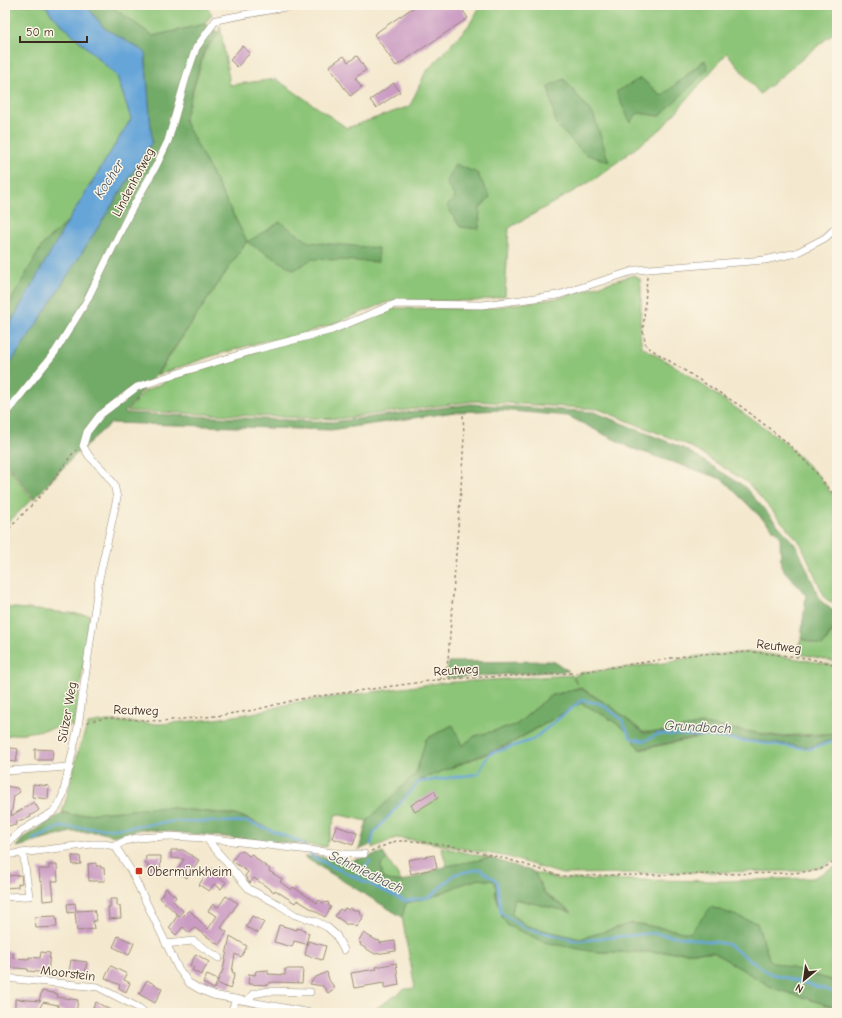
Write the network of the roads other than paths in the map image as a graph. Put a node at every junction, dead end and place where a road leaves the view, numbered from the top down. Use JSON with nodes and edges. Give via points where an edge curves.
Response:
{"nodes":[{"id":1,"x":296,"y":5,"type":"edge"},
{"id":2,"x":837,"y":227,"type":"edge"},
{"id":3,"x":5,"y":413,"type":"edge"},
{"id":4,"x":70,"y":767,"type":"junction"},
{"id":5,"x":5,"y":771,"type":"edge"},
{"id":6,"x":206,"y":838,"type":"junction"},
{"id":7,"x":115,"y":846,"type":"junction"},
{"id":8,"x":5,"y":849,"type":"edge"},
{"id":9,"x":23,"y":853,"type":"junction"},
{"id":10,"x":364,"y":854,"type":"road end"},
{"id":11,"x":5,"y":855,"type":"edge"},
{"id":12,"x":5,"y":897,"type":"edge"},
{"id":13,"x":166,"y":944,"type":"junction"},
{"id":14,"x":344,"y":950,"type":"dead end"},
{"id":15,"x":219,"y":958,"type":"dead end"},
{"id":16,"x":5,"y":978,"type":"edge"},
{"id":17,"x":310,"y":992,"type":"dead end"},
{"id":18,"x":236,"y":999,"type":"junction"},
{"id":19,"x":248,"y":1002,"type":"junction"},
{"id":20,"x":145,"y":1013,"type":"edge"},
{"id":21,"x":231,"y":1013,"type":"edge"},
{"id":22,"x":312,"y":1013,"type":"edge"}],
"edges":[{"from":1,"to":3,"type":"street","name":"Lindenhofweg","via":[[216,20],[207,31],[196,48],[168,141],[86,302],[55,352]]},
{"from":2,"to":4,"type":"street","name":"Sülzer Weg","via":[[825,238],[796,253],[765,260],[636,270],[558,295],[482,306],[395,304],[332,330],[254,350],[137,387],[100,415],[87,432],[83,446],[114,484],[117,498],[100,579]]},
{"from":4,"to":5,"type":"street"},
{"from":4,"to":8,"type":"street","name":"Sülzer Weg","via":[[58,806],[53,812],[21,831]]},
{"from":6,"to":7,"type":"street","via":[[144,838],[125,841]]},
{"from":6,"to":10,"type":"street","via":[[343,854]]},
{"from":6,"to":14,"type":"street","via":[[249,889],[295,915],[327,927],[336,935]]},
{"from":7,"to":9,"type":"street","via":[[92,844]]},
{"from":7,"to":13,"type":"street","via":[[131,871]]},
{"from":9,"to":11,"type":"street"},
{"from":9,"to":12,"type":"street","via":[[29,896]]},
{"from":13,"to":15,"type":"street","via":[[193,941]]},
{"from":13,"to":18,"type":"street","via":[[189,983],[213,995]]},
{"from":16,"to":20,"type":"street","name":"Moorstein","via":[[98,987]]},
{"from":17,"to":19,"type":"street","via":[[269,991],[253,994]]},
{"from":18,"to":19,"type":"street"},
{"from":18,"to":21,"type":"street"},
{"from":19,"to":22,"type":"street"}]}
